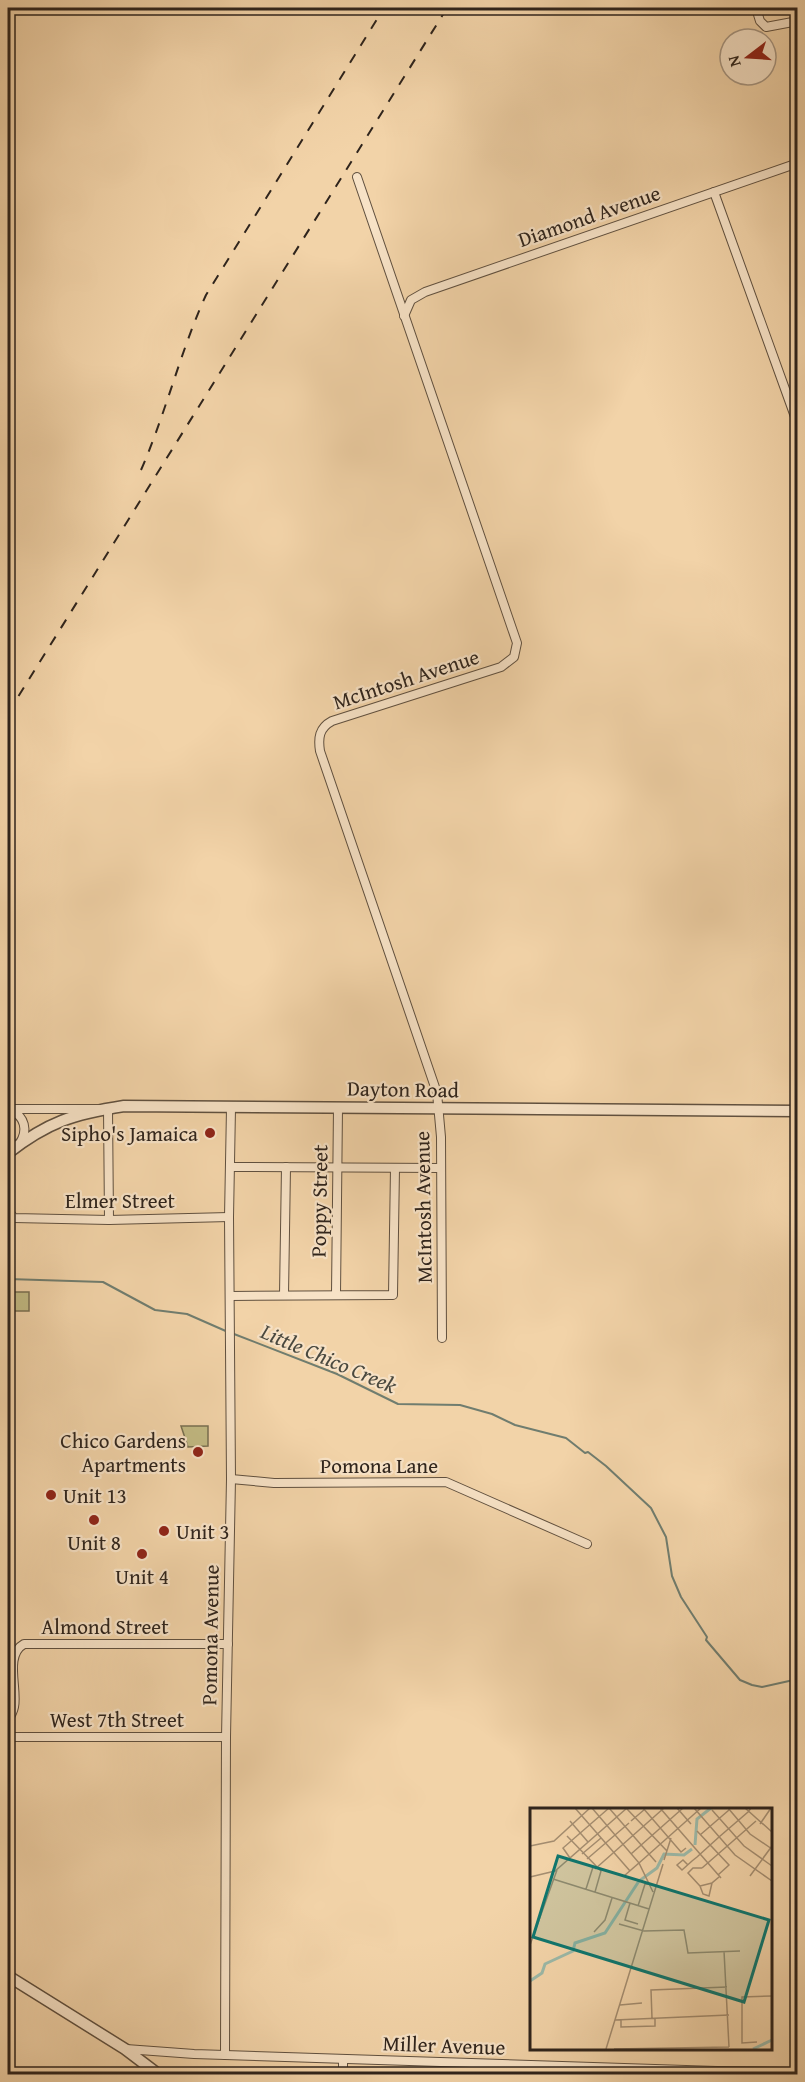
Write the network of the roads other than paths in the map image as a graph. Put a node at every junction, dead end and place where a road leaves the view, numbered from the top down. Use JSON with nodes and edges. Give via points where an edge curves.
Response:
{"nodes":[{"id":1,"x":756,"y":8,"type":"edge"},
{"id":2,"x":798,"y":21,"type":"edge"},
{"id":3,"x":798,"y":163,"type":"edge"},
{"id":4,"x":357,"y":177,"type":"dead end"},
{"id":5,"x":714,"y":192,"type":"junction"},
{"id":6,"x":404,"y":316,"type":"junction"},
{"id":7,"x":798,"y":425,"type":"edge"},
{"id":8,"x":231,"y":1108,"type":"junction"},
{"id":9,"x":338,"y":1108,"type":"junction"},
{"id":10,"x":9,"y":1109,"type":"edge"},
{"id":11,"x":108,"y":1109,"type":"junction"},
{"id":12,"x":439,"y":1109,"type":"junction"},
{"id":13,"x":798,"y":1111,"type":"edge"},
{"id":14,"x":20,"y":1144,"type":"junction"},
{"id":15,"x":8,"y":1153,"type":"edge"},
{"id":16,"x":231,"y":1167,"type":"junction"},
{"id":17,"x":286,"y":1167,"type":"junction"},
{"id":18,"x":338,"y":1167,"type":"junction"},
{"id":19,"x":395,"y":1168,"type":"junction"},
{"id":20,"x":441,"y":1168,"type":"junction"},
{"id":21,"x":8,"y":1189,"type":"edge"},
{"id":22,"x":229,"y":1217,"type":"junction"},
{"id":23,"x":109,"y":1220,"type":"junction"},
{"id":24,"x":336,"y":1294,"type":"junction"},
{"id":25,"x":284,"y":1295,"type":"junction"},
{"id":26,"x":231,"y":1296,"type":"junction"},
{"id":27,"x":442,"y":1338,"type":"dead end"},
{"id":28,"x":231,"y":1479,"type":"junction"},
{"id":29,"x":587,"y":1544,"type":"dead end"},
{"id":30,"x":228,"y":1644,"type":"junction"},
{"id":31,"x":11,"y":1706,"type":"edge"},
{"id":32,"x":8,"y":1720,"type":"edge"},
{"id":33,"x":8,"y":1735,"type":"edge"},
{"id":34,"x":226,"y":1737,"type":"junction"},
{"id":35,"x":8,"y":1976,"type":"edge"},
{"id":36,"x":125,"y":2049,"type":"junction"},
{"id":37,"x":225,"y":2055,"type":"junction"},
{"id":38,"x":343,"y":2059,"type":"junction"},
{"id":39,"x":798,"y":2072,"type":"edge"},
{"id":40,"x":158,"y":2074,"type":"edge"},
{"id":41,"x":343,"y":2074,"type":"edge"}],
"edges":[{"from":1,"to":2,"type":"street","via":[[766,27]]},
{"from":3,"to":5,"type":"street","name":"Diamond Avenue"},
{"from":4,"to":6,"type":"street","name":"McIntosh Avenue"},
{"from":5,"to":6,"type":"street","name":"Diamond Avenue","via":[[416,295]]},
{"from":5,"to":7,"type":"street"},
{"from":6,"to":12,"type":"street","name":"McIntosh Avenue","via":[[515,634],[516,651],[509,663],[501,667],[332,721],[322,729],[319,742],[433,1078]]},
{"from":8,"to":9,"type":"street","name":"Dayton Road"},
{"from":8,"to":11,"type":"street","name":"Dayton Road"},
{"from":8,"to":16,"type":"street","name":"Pomona Avenue"},
{"from":9,"to":12,"type":"street","name":"Dayton Road"},
{"from":9,"to":18,"type":"street","name":"Poppy Street"},
{"from":10,"to":11,"type":"street","name":"Dayton Road"},
{"from":10,"to":14,"type":"street","via":[[18,1113],[24,1123]]},
{"from":11,"to":14,"type":"street","via":[[60,1120]]},
{"from":11,"to":23,"type":"street"},
{"from":12,"to":13,"type":"street","name":"Dayton Road"},
{"from":12,"to":20,"type":"street","name":"McIntosh Avenue"},
{"from":14,"to":15,"type":"street"},
{"from":16,"to":17,"type":"street"},
{"from":16,"to":22,"type":"street","name":"Pomona Avenue"},
{"from":17,"to":18,"type":"street"},
{"from":17,"to":25,"type":"street"},
{"from":18,"to":19,"type":"street"},
{"from":18,"to":24,"type":"street","name":"Poppy Street"},
{"from":19,"to":20,"type":"street"},
{"from":19,"to":24,"type":"street","name":"McIntosh Avenue","via":[[393,1296]]},
{"from":20,"to":27,"type":"street","name":"McIntosh Avenue"},
{"from":21,"to":23,"type":"street","name":"Elmer Street","via":[[12,1216],[17,1218]]},
{"from":22,"to":23,"type":"street","name":"Elmer Street"},
{"from":22,"to":26,"type":"street","name":"Pomona Avenue"},
{"from":24,"to":25,"type":"street"},
{"from":25,"to":26,"type":"street"},
{"from":26,"to":28,"type":"street","name":"Pomona Avenue"},
{"from":28,"to":29,"type":"street","name":"Pomona Lane","via":[[274,1483],[446,1482]]},
{"from":28,"to":30,"type":"street","name":"Pomona Avenue"},
{"from":30,"to":31,"type":"street","name":"Almond Street","via":[[30,1643],[19,1647],[14,1657]]},
{"from":30,"to":34,"type":"street","name":"Pomona Avenue"},
{"from":31,"to":32,"type":"street"},
{"from":33,"to":34,"type":"street","name":"West 7th Street"},
{"from":34,"to":37,"type":"street","name":"Pomona Avenue"},
{"from":35,"to":36,"type":"street"},
{"from":36,"to":37,"type":"street","name":"Miller Avenue"},
{"from":36,"to":40,"type":"street"},
{"from":37,"to":38,"type":"street","name":"Miller Avenue"},
{"from":38,"to":39,"type":"street","name":"Miller Avenue"},
{"from":38,"to":41,"type":"street"}]}
